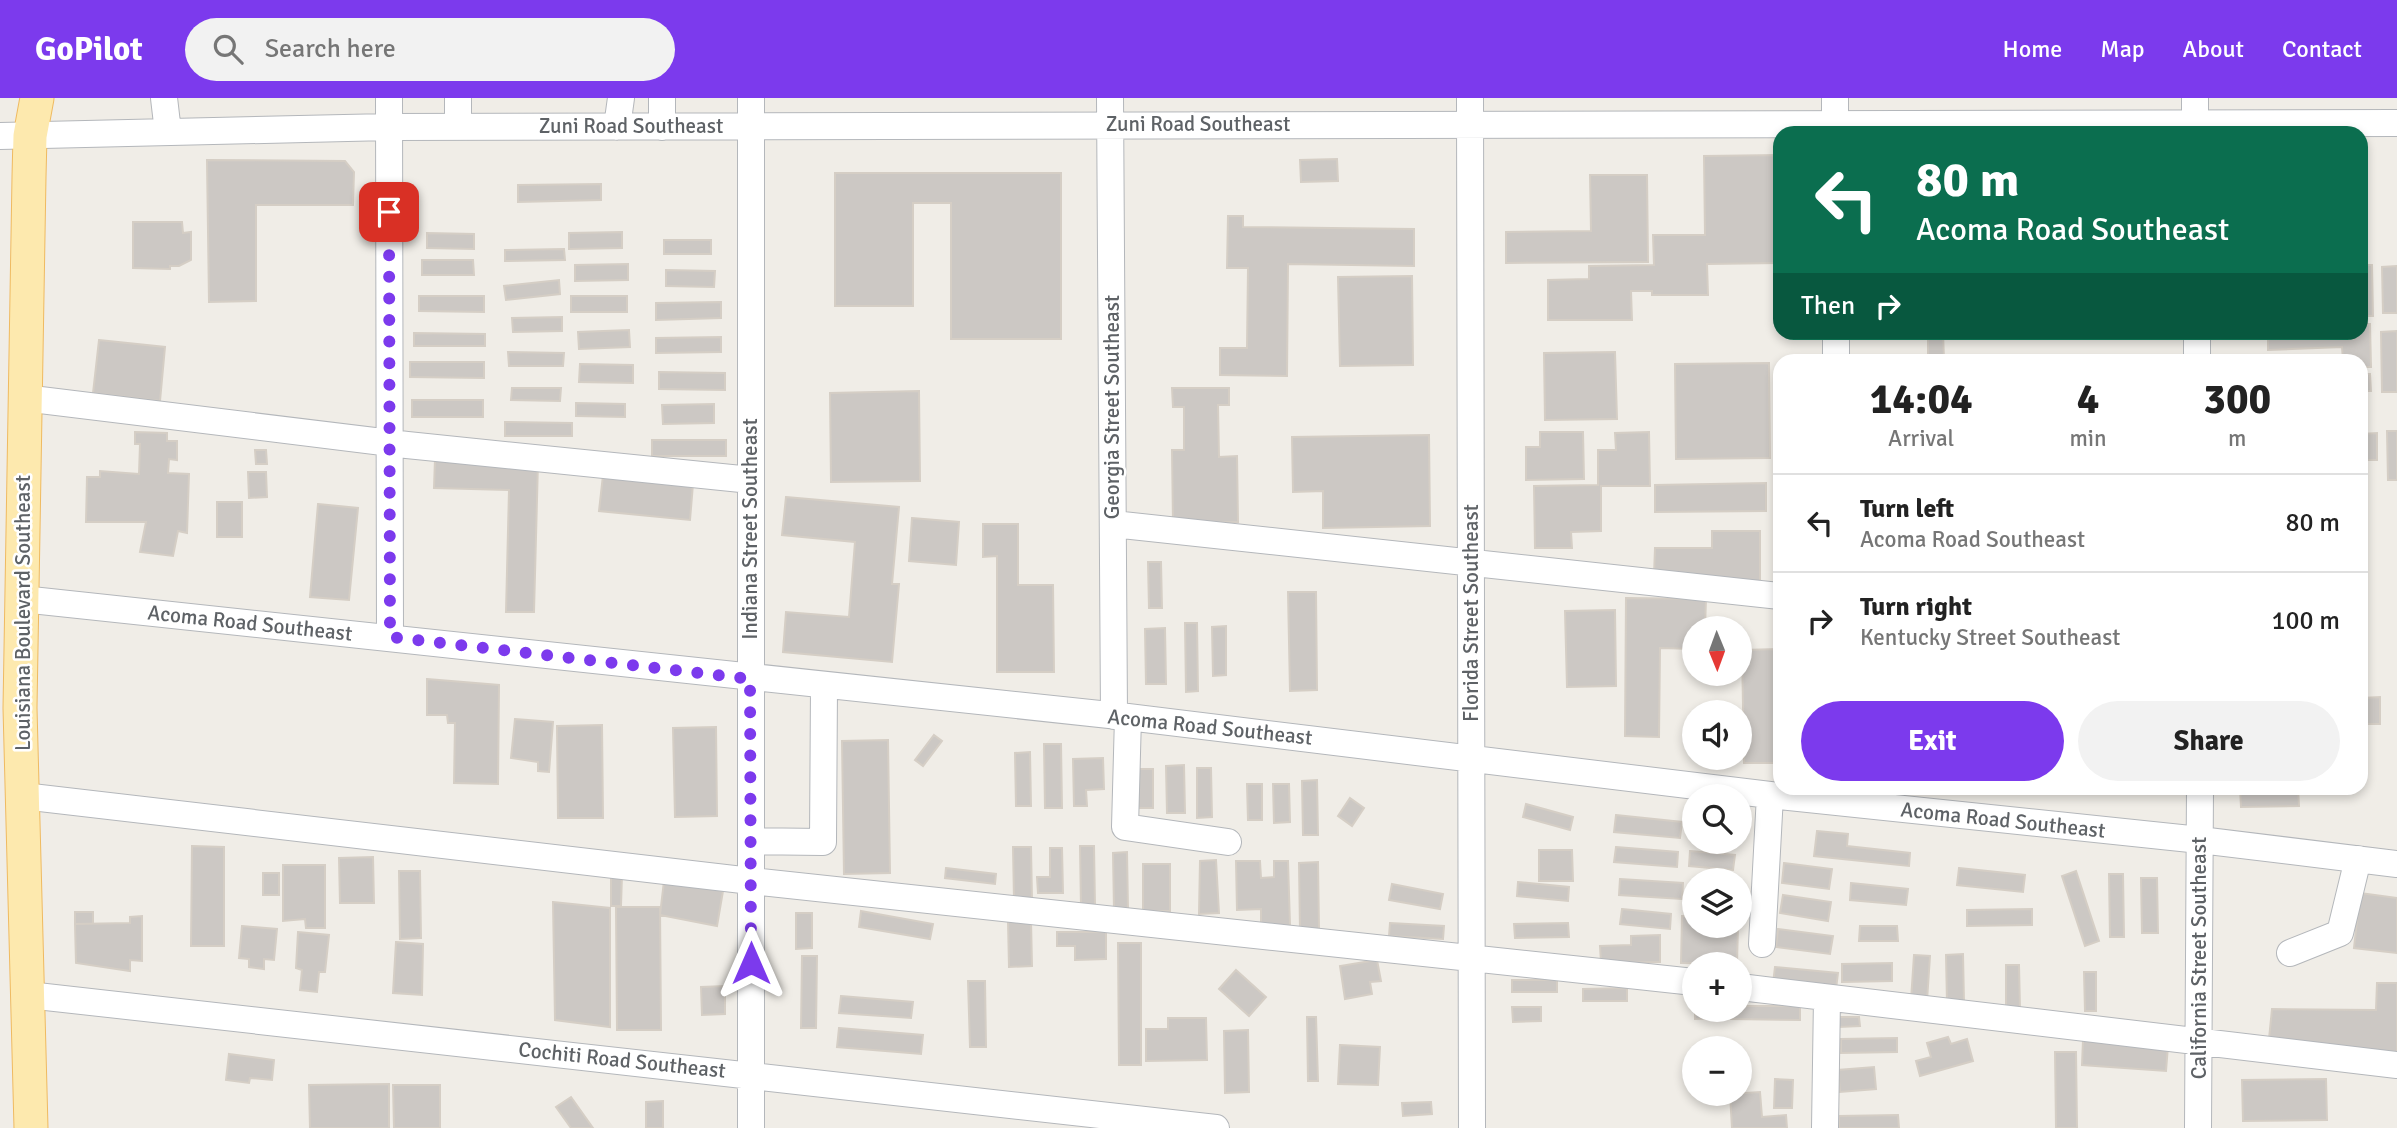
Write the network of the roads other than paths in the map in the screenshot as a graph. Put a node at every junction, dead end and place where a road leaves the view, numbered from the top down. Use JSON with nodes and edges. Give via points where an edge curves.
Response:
{"nodes":[{"id":1,"x":37,"y":98,"type":"edge"},
{"id":2,"x":164,"y":98,"type":"edge"},
{"id":3,"x":389,"y":98,"type":"edge"},
{"id":4,"x":458,"y":98,"type":"edge"},
{"id":5,"x":621,"y":98,"type":"edge"},
{"id":6,"x":662,"y":98,"type":"edge"},
{"id":7,"x":751,"y":98,"type":"edge"},
{"id":8,"x":1110,"y":111,"type":"edge"},
{"id":9,"x":1470,"y":111,"type":"edge"},
{"id":10,"x":1835,"y":118,"type":"edge"},
{"id":11,"x":2195,"y":118,"type":"edge"},
{"id":12,"x":2397,"y":123,"type":"edge"},
{"id":13,"x":751,"y":126,"type":"junction"},
{"id":14,"x":389,"y":127,"type":"junction"},
{"id":15,"x":458,"y":127,"type":"junction"},
{"id":16,"x":617,"y":127,"type":"junction"},
{"id":17,"x":662,"y":127,"type":"junction"},
{"id":18,"x":168,"y":132,"type":"junction"},
{"id":19,"x":15,"y":136,"type":"edge"},
{"id":20,"x":24,"y":398,"type":"junction"},
{"id":21,"x":390,"y":443,"type":"junction"},
{"id":22,"x":751,"y":480,"type":"junction"},
{"id":23,"x":1113,"y":524,"type":"junction"},
{"id":24,"x":1471,"y":561,"type":"junction"},
{"id":25,"x":1773,"y":595,"type":"edge"},
{"id":26,"x":22,"y":599,"type":"junction"},
{"id":27,"x":390,"y":637,"type":"junction"},
{"id":28,"x":750,"y":679,"type":"junction"},
{"id":29,"x":824,"y":687,"type":"junction"},
{"id":30,"x":10,"y":708,"type":"edge"},
{"id":31,"x":1121,"y":717,"type":"junction"},
{"id":32,"x":1472,"y":757,"type":"junction"},
{"id":33,"x":1770,"y":795,"type":"junction"},
{"id":34,"x":1836,"y":795,"type":"edge"},
{"id":35,"x":2200,"y":795,"type":"edge"},
{"id":36,"x":23,"y":796,"type":"junction"},
{"id":37,"x":2200,"y":840,"type":"junction"},
{"id":38,"x":751,"y":841,"type":"junction"},
{"id":39,"x":1228,"y":842,"type":"dead end"},
{"id":40,"x":2358,"y":859,"type":"junction"},
{"id":41,"x":2397,"y":864,"type":"edge"},
{"id":42,"x":751,"y":881,"type":"junction"},
{"id":43,"x":1762,"y":944,"type":"dead end"},
{"id":44,"x":2290,"y":953,"type":"dead end"},
{"id":45,"x":1472,"y":956,"type":"junction"},
{"id":46,"x":1682,"y":981,"type":"edge"},
{"id":47,"x":1752,"y":989,"type":"edge"},
{"id":48,"x":28,"y":995,"type":"junction"},
{"id":49,"x":1827,"y":998,"type":"junction"},
{"id":50,"x":2198,"y":1040,"type":"junction"},
{"id":51,"x":2397,"y":1065,"type":"edge"},
{"id":52,"x":750,"y":1075,"type":"junction"},
{"id":53,"x":31,"y":1128,"type":"edge"},
{"id":54,"x":751,"y":1128,"type":"edge"},
{"id":55,"x":1216,"y":1128,"type":"edge"},
{"id":56,"x":1472,"y":1128,"type":"edge"},
{"id":57,"x":1825,"y":1128,"type":"edge"},
{"id":58,"x":2198,"y":1128,"type":"edge"}],
"edges":[{"from":1,"to":19,"type":"main road","name":"Louisiana Boulevard Southeast"},
{"from":2,"to":18,"type":"street"},
{"from":3,"to":14,"type":"street"},
{"from":4,"to":15,"type":"street"},
{"from":5,"to":16,"type":"street"},
{"from":6,"to":17,"type":"street"},
{"from":7,"to":13,"type":"street","name":"Indiana Street Southeast"},
{"from":8,"to":9,"type":"street","name":"Zuni Road Southeast"},
{"from":8,"to":13,"type":"street","name":"Zuni Road Southeast"},
{"from":8,"to":23,"type":"street","name":"Georgia Street Southeast"},
{"from":9,"to":10,"type":"street","name":"Zuni Road Southeast"},
{"from":9,"to":24,"type":"street","name":"Florida Street Southeast"},
{"from":10,"to":11,"type":"street","name":"Zuni Road Southeast"},
{"from":11,"to":12,"type":"street","name":"Zuni Road Southeast"},
{"from":13,"to":17,"type":"street","name":"Zuni Road Southeast"},
{"from":13,"to":22,"type":"street","name":"Indiana Street Southeast"},
{"from":14,"to":15,"type":"street","name":"Zuni Road Southeast"},
{"from":14,"to":18,"type":"street","name":"Zuni Road Southeast"},
{"from":14,"to":21,"type":"street"},
{"from":15,"to":16,"type":"street","name":"Zuni Road Southeast"},
{"from":16,"to":17,"type":"street","name":"Zuni Road Southeast"},
{"from":18,"to":19,"type":"street","name":"Zuni Road Southeast"},
{"from":19,"to":20,"type":"main road","name":"Louisiana Boulevard Southeast"},
{"from":20,"to":21,"type":"street"},
{"from":20,"to":26,"type":"main road","name":"Louisiana Boulevard Southeast"},
{"from":21,"to":22,"type":"street"},
{"from":21,"to":27,"type":"street"},
{"from":22,"to":28,"type":"street","name":"Indiana Street Southeast"},
{"from":23,"to":24,"type":"street"},
{"from":23,"to":31,"type":"street","name":"Georgia Street Southeast"},
{"from":24,"to":25,"type":"street"},
{"from":24,"to":32,"type":"street","name":"Florida Street Southeast"},
{"from":26,"to":27,"type":"street","name":"Acoma Road Southeast"},
{"from":26,"to":30,"type":"main road","name":"Louisiana Boulevard Southeast"},
{"from":27,"to":28,"type":"street","name":"Acoma Road Southeast"},
{"from":28,"to":29,"type":"street","name":"Acoma Road Southeast"},
{"from":28,"to":38,"type":"street","name":"Indiana Street Southeast"},
{"from":29,"to":31,"type":"street","name":"Acoma Road Southeast"},
{"from":29,"to":38,"type":"street","via":[[822,842]]},
{"from":30,"to":36,"type":"main road","name":"Louisiana Boulevard Southeast"},
{"from":31,"to":32,"type":"street","name":"Acoma Road Southeast"},
{"from":31,"to":39,"type":"street","name":"Georgia Street Southeast","via":[[1125,827]]},
{"from":32,"to":33,"type":"street","name":"Acoma Road Southeast"},
{"from":32,"to":45,"type":"street","name":"Florida Street Southeast"},
{"from":33,"to":34,"type":"street","name":"Acoma Road Southeast"},
{"from":33,"to":43,"type":"street"},
{"from":34,"to":37,"type":"street","name":"Acoma Road Southeast"},
{"from":35,"to":37,"type":"street","name":"California Street Southeast"},
{"from":36,"to":42,"type":"street"},
{"from":36,"to":48,"type":"main road","name":"Louisiana Boulevard Southeast"},
{"from":37,"to":40,"type":"street","name":"Acoma Road Southeast"},
{"from":37,"to":50,"type":"street","name":"California Street Southeast"},
{"from":38,"to":42,"type":"street","name":"Indiana Street Southeast"},
{"from":40,"to":41,"type":"street","name":"Acoma Road Southeast"},
{"from":40,"to":44,"type":"street","via":[[2340,933]]},
{"from":42,"to":45,"type":"street"},
{"from":42,"to":52,"type":"street","name":"Indiana Street Southeast"},
{"from":45,"to":46,"type":"street"},
{"from":45,"to":56,"type":"street","name":"Florida Street Southeast"},
{"from":47,"to":49,"type":"street"},
{"from":48,"to":52,"type":"street","name":"Cochiti Road Southeast"},
{"from":48,"to":53,"type":"main road","name":"Louisiana Boulevard Southeast"},
{"from":49,"to":50,"type":"street"},
{"from":49,"to":57,"type":"street"},
{"from":50,"to":51,"type":"street"},
{"from":50,"to":58,"type":"street","name":"California Street Southeast"},
{"from":52,"to":54,"type":"street","name":"Indiana Street Southeast"},
{"from":52,"to":55,"type":"street","name":"Cochiti Road Southeast"}]}
